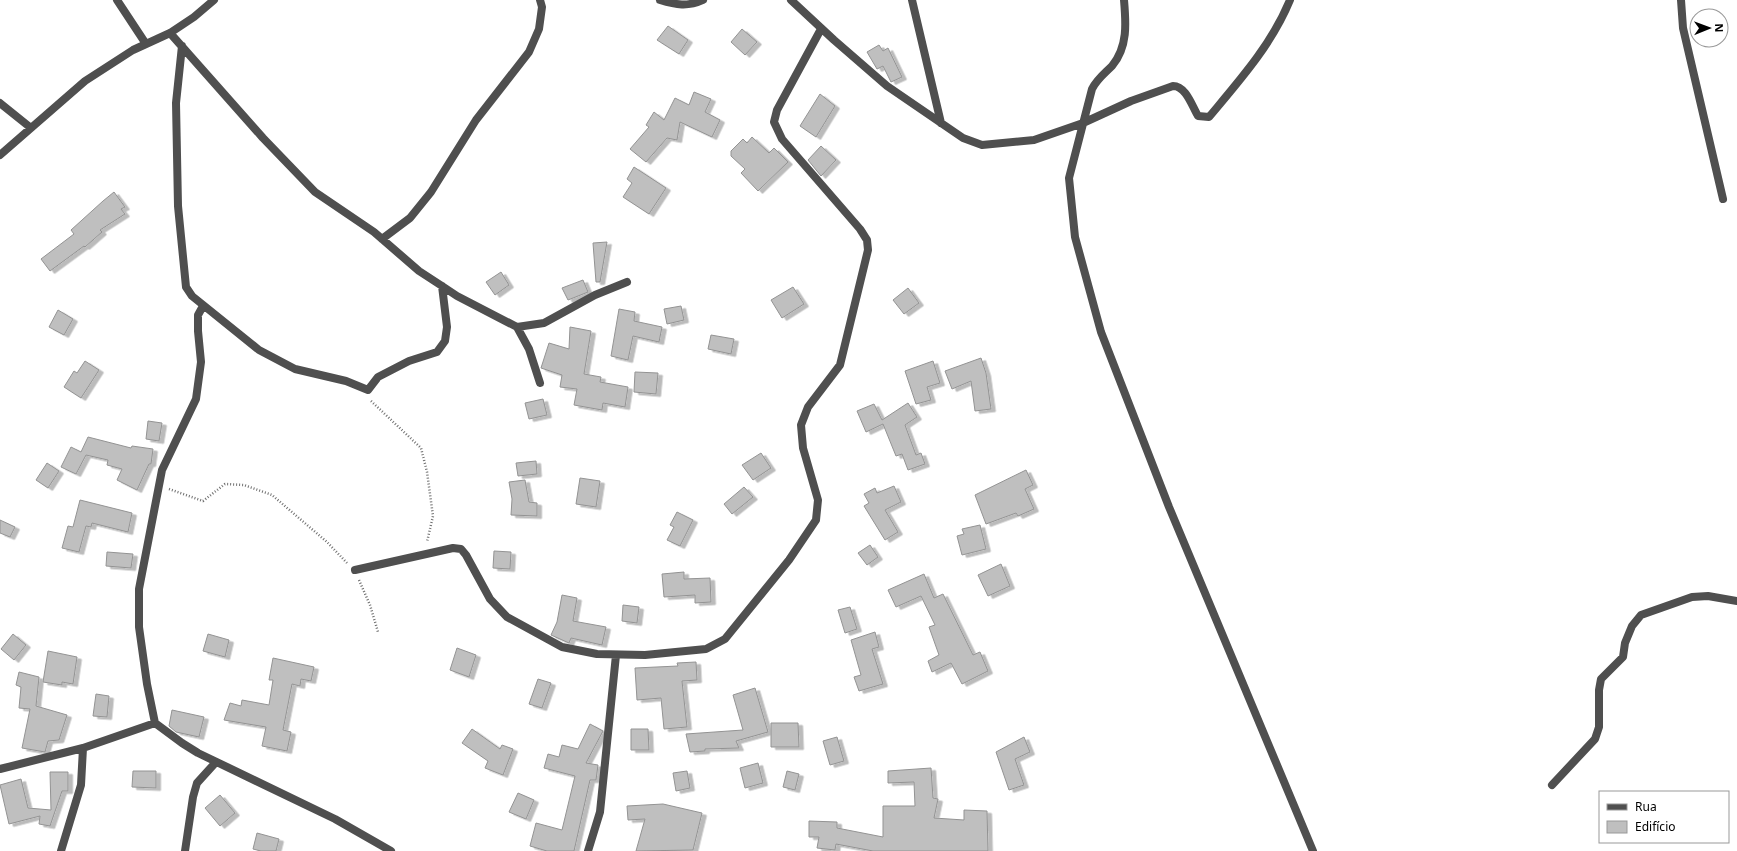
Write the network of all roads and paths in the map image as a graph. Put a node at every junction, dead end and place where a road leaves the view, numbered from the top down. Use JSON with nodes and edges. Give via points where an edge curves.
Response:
{"nodes":[{"id":1,"x":117,"y":0,"type":"edge"},
{"id":2,"x":214,"y":0,"type":"edge"},
{"id":3,"x":540,"y":0,"type":"edge"},
{"id":4,"x":660,"y":0,"type":"edge"},
{"id":5,"x":704,"y":0,"type":"edge"},
{"id":6,"x":791,"y":0,"type":"edge"},
{"id":7,"x":912,"y":0,"type":"edge"},
{"id":8,"x":1124,"y":0,"type":"edge"},
{"id":9,"x":1290,"y":0,"type":"edge"},
{"id":10,"x":1681,"y":0,"type":"edge"},
{"id":11,"x":821,"y":28,"type":"junction"},
{"id":12,"x":170,"y":33,"type":"junction"},
{"id":13,"x":146,"y":44,"type":"junction"},
{"id":14,"x":182,"y":46,"type":"junction"},
{"id":15,"x":0,"y":103,"type":"edge"},
{"id":16,"x":941,"y":123,"type":"junction"},
{"id":17,"x":1083,"y":123,"type":"junction"},
{"id":18,"x":31,"y":128,"type":"junction"},
{"id":19,"x":0,"y":155,"type":"edge"},
{"id":20,"x":1723,"y":199,"type":"dead end"},
{"id":21,"x":382,"y":239,"type":"junction"},
{"id":22,"x":627,"y":282,"type":"dead end"},
{"id":23,"x":442,"y":286,"type":"junction"},
{"id":24,"x":203,"y":306,"type":"junction"},
{"id":25,"x":517,"y":327,"type":"junction"},
{"id":26,"x":540,"y":383,"type":"dead end"},
{"id":27,"x":370,"y":400,"type":"dead end"},
{"id":28,"x":159,"y":485,"type":"junction"},
{"id":29,"x":426,"y":554,"type":"junction"},
{"id":30,"x":355,"y":570,"type":"junction"},
{"id":31,"x":1737,"y":601,"type":"edge"},
{"id":32,"x":378,"y":632,"type":"dead end"},
{"id":33,"x":616,"y":655,"type":"junction"},
{"id":34,"x":155,"y":722,"type":"junction"},
{"id":35,"x":83,"y":748,"type":"junction"},
{"id":36,"x":216,"y":762,"type":"junction"},
{"id":37,"x":0,"y":770,"type":"edge"},
{"id":38,"x":1552,"y":785,"type":"dead end"},
{"id":39,"x":61,"y":851,"type":"edge"},
{"id":40,"x":185,"y":851,"type":"edge"},
{"id":41,"x":391,"y":851,"type":"edge"},
{"id":42,"x":588,"y":851,"type":"edge"},
{"id":43,"x":1313,"y":851,"type":"edge"}],
"edges":[{"from":1,"to":13,"type":"street"},
{"from":2,"to":12,"type":"street"},
{"from":3,"to":21,"type":"street","via":[[542,7],[539,29],[529,52],[476,120],[431,192],[410,218]]},
{"from":4,"to":5,"type":"street","via":[[675,5],[693,5]]},
{"from":6,"to":11,"type":"street"},
{"from":7,"to":16,"type":"street"},
{"from":8,"to":17,"type":"street","via":[[1125,36],[1122,47],[1118,58],[1092,89]]},
{"from":9,"to":17,"type":"street","via":[[1284,16],[1260,54],[1209,117],[1198,116],[1183,89],[1173,86],[1131,101]]},
{"from":10,"to":20,"type":"street","via":[[1682,28]]},
{"from":11,"to":16,"type":"street","via":[[887,86]]},
{"from":11,"to":33,"type":"street","via":[[777,110],[774,122],[782,140],[860,229],[868,250],[840,365],[808,407],[801,425],[802,448],[818,500],[816,520],[789,560],[725,639],[706,649],[688,652]]},
{"from":12,"to":13,"type":"street"},
{"from":12,"to":14,"type":"street"},
{"from":13,"to":18,"type":"street","via":[[85,81]]},
{"from":14,"to":21,"type":"street","via":[[263,138],[316,192]]},
{"from":14,"to":24,"type":"street","via":[[176,103],[178,206],[186,287]]},
{"from":15,"to":18,"type":"street"},
{"from":16,"to":17,"type":"street","via":[[963,138],[982,145],[1034,140]]},
{"from":17,"to":43,"type":"street","via":[[1069,178],[1075,237],[1101,332],[1169,507]]},
{"from":18,"to":19,"type":"street"},
{"from":21,"to":23,"type":"street","via":[[419,271]]},
{"from":22,"to":25,"type":"street","via":[[595,295],[544,323]]},
{"from":23,"to":24,"type":"street","via":[[447,326],[445,341],[437,352],[409,361],[378,377],[368,390],[346,380],[294,369],[259,350]]},
{"from":23,"to":25,"type":"street"},
{"from":24,"to":28,"type":"street","via":[[198,315],[201,362],[196,399],[162,470]]},
{"from":25,"to":26,"type":"street","via":[[529,349]]},
{"from":27,"to":29,"type":"path","via":[[421,448],[433,516],[427,536]]},
{"from":28,"to":30,"type":"path","via":[[202,501],[224,484],[244,484],[272,495],[327,542]]},
{"from":28,"to":34,"type":"street","via":[[138,603],[147,684]]},
{"from":29,"to":30,"type":"street"},
{"from":29,"to":33,"type":"street","via":[[453,548],[461,549],[490,599],[507,617],[562,647]]},
{"from":30,"to":32,"type":"path"},
{"from":31,"to":38,"type":"street","via":[[1708,596],[1692,597],[1641,615],[1632,626],[1623,656],[1601,679],[1599,727],[1595,738]]},
{"from":33,"to":42,"type":"street","via":[[600,812]]},
{"from":34,"to":35,"type":"street"},
{"from":34,"to":36,"type":"street","via":[[182,743]]},
{"from":35,"to":37,"type":"street"},
{"from":35,"to":39,"type":"street","via":[[81,785]]},
{"from":36,"to":40,"type":"street","via":[[197,783]]},
{"from":36,"to":41,"type":"street","via":[[316,810]]}]}
